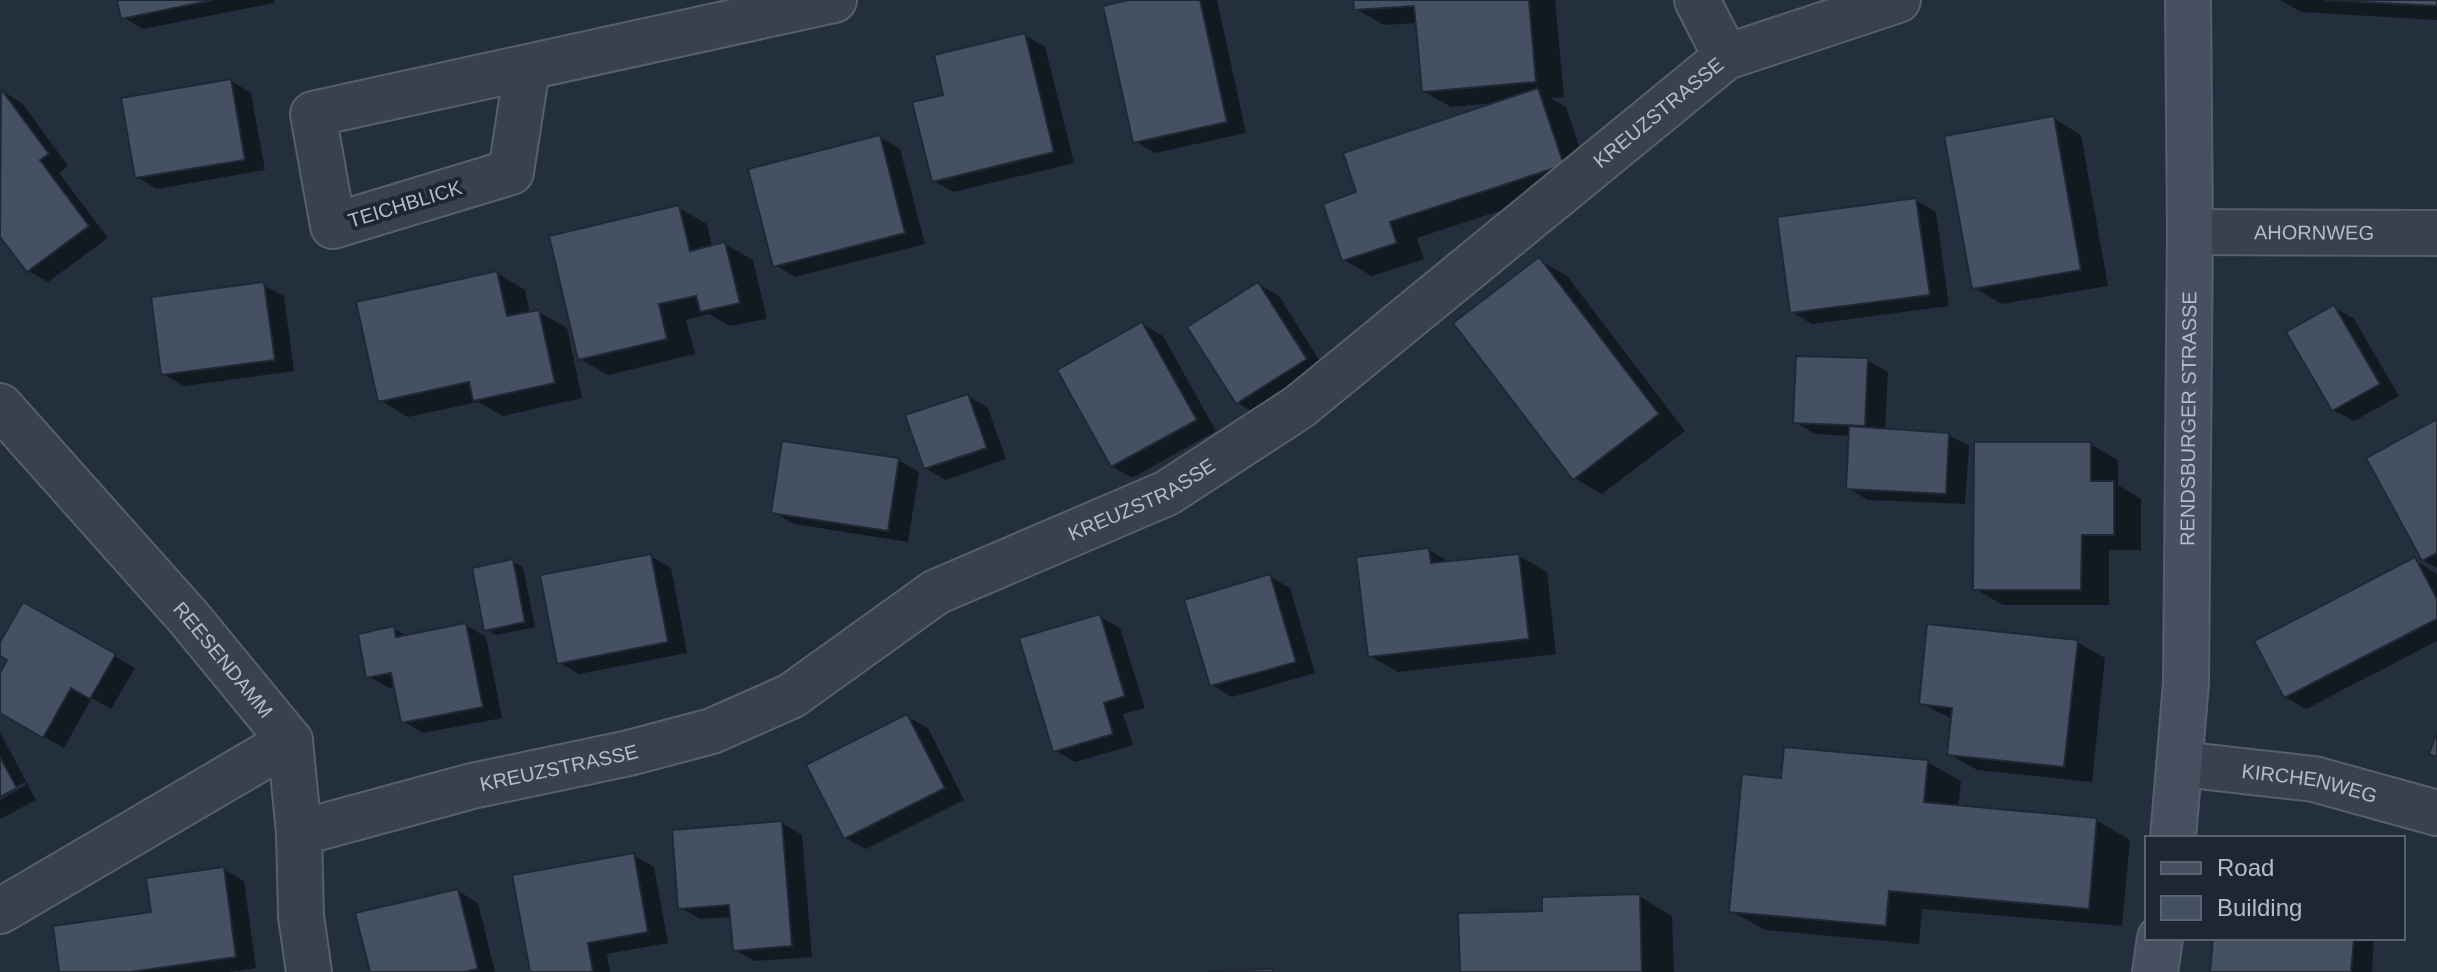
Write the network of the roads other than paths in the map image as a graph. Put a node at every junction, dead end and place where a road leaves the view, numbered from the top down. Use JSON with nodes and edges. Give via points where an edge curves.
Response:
{"nodes":[{"id":1,"x":834,"y":0,"type":"edge"},
{"id":2,"x":1697,"y":0,"type":"edge"},
{"id":3,"x":1898,"y":0,"type":"edge"},
{"id":4,"x":2188,"y":0,"type":"edge"},
{"id":5,"x":1726,"y":57,"type":"junction"},
{"id":6,"x":527,"y":68,"type":"junction"},
{"id":7,"x":2190,"y":232,"type":"junction"},
{"id":8,"x":2437,"y":233,"type":"edge"},
{"id":9,"x":0,"y":406,"type":"edge"},
{"id":10,"x":290,"y":741,"type":"junction"},
{"id":11,"x":2181,"y":764,"type":"junction"},
{"id":12,"x":2437,"y":813,"type":"edge"},
{"id":13,"x":299,"y":833,"type":"junction"},
{"id":14,"x":2173,"y":836,"type":"edge"},
{"id":15,"x":0,"y":911,"type":"edge"},
{"id":16,"x":2160,"y":940,"type":"edge"},
{"id":17,"x":309,"y":972,"type":"edge"},
{"id":18,"x":2155,"y":972,"type":"edge"}],
"edges":[{"from":1,"to":6,"type":"street","name":"TEICHBLICK"},
{"from":2,"to":5,"type":"street"},
{"from":3,"to":5,"type":"street","name":"KREUZSTRASSE"},
{"from":4,"to":7,"type":"street","name":"RENDSBURGER STRASSE"},
{"from":5,"to":13,"type":"street","name":"KREUZSTRASSE","via":[[1299,407],[1167,493],[936,592],[791,696],[712,731],[472,786]]},
{"from":6,"to":6,"type":"street","name":"TEICHBLICK","via":[[313,114],[333,226],[511,172]]},
{"from":7,"to":8,"type":"street","name":"AHORNWEG"},
{"from":7,"to":11,"type":"street","name":"RENDSBURGER STRASSE"},
{"from":9,"to":10,"type":"street","name":"REESENDAMM","via":[[189,618]]},
{"from":10,"to":13,"type":"street"},
{"from":10,"to":15,"type":"street"},
{"from":11,"to":12,"type":"street","name":"KIRCHENWEG","via":[[2314,779]]},
{"from":11,"to":14,"type":"street","name":"RENDSBURGER STRASSE"},
{"from":13,"to":17,"type":"street"},
{"from":16,"to":18,"type":"street"}]}
